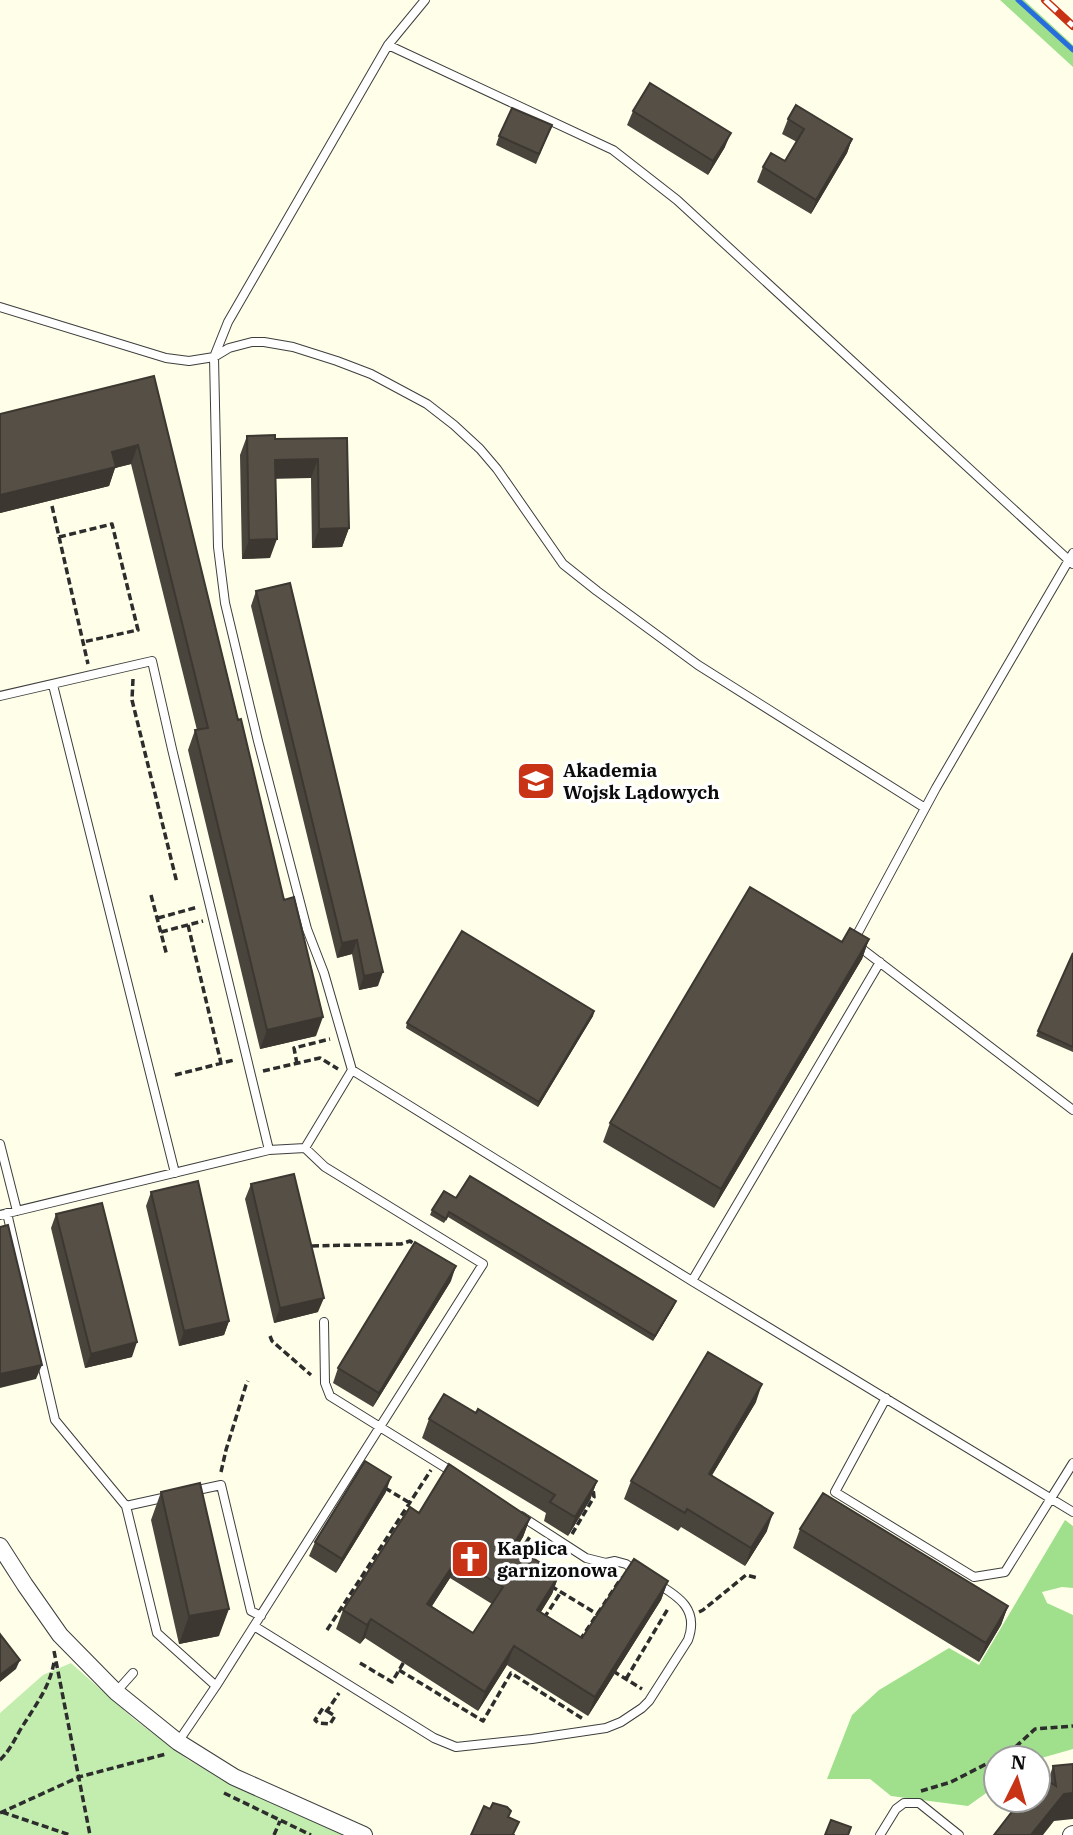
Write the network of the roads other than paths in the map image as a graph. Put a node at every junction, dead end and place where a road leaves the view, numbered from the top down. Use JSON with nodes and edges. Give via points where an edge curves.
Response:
{"nodes":[{"id":1,"x":425,"y":0,"type":"edge"},
{"id":2,"x":388,"y":45,"type":"junction"},
{"id":3,"x":0,"y":307,"type":"edge"},
{"id":4,"x":214,"y":357,"type":"junction"},
{"id":5,"x":1072,"y":559,"type":"edge"},
{"id":6,"x":52,"y":685,"type":"junction"},
{"id":7,"x":0,"y":696,"type":"edge"},
{"id":8,"x":925,"y":808,"type":"junction"},
{"id":9,"x":880,"y":962,"type":"junction"},
{"id":10,"x":352,"y":1070,"type":"junction"},
{"id":11,"x":1073,"y":1110,"type":"edge"},
{"id":12,"x":0,"y":1144,"type":"edge"},
{"id":13,"x":305,"y":1148,"type":"junction"},
{"id":14,"x":269,"y":1150,"type":"junction"},
{"id":15,"x":175,"y":1173,"type":"junction"},
{"id":16,"x":8,"y":1213,"type":"edge"},
{"id":17,"x":692,"y":1281,"type":"junction"},
{"id":18,"x":324,"y":1322,"type":"dead end"},
{"id":19,"x":886,"y":1398,"type":"junction"},
{"id":20,"x":381,"y":1427,"type":"junction"},
{"id":21,"x":1073,"y":1464,"type":"edge"},
{"id":22,"x":458,"y":1476,"type":"edge"},
{"id":23,"x":1050,"y":1498,"type":"junction"},
{"id":24,"x":126,"y":1506,"type":"junction"},
{"id":25,"x":514,"y":1512,"type":"edge"},
{"id":26,"x":1073,"y":1512,"type":"edge"},
{"id":27,"x":3,"y":1557,"type":"edge"},
{"id":28,"x":640,"y":1573,"type":"edge"},
{"id":29,"x":650,"y":1579,"type":"edge"},
{"id":30,"x":261,"y":1615,"type":"junction"},
{"id":31,"x":254,"y":1626,"type":"junction"},
{"id":32,"x":133,"y":1673,"type":"dead end"},
{"id":33,"x":216,"y":1686,"type":"junction"},
{"id":34,"x":116,"y":1692,"type":"junction"},
{"id":35,"x":174,"y":1748,"type":"junction"},
{"id":36,"x":364,"y":1835,"type":"edge"},
{"id":37,"x":880,"y":1835,"type":"edge"},
{"id":38,"x":959,"y":1835,"type":"edge"}],
"edges":[{"from":1,"to":2,"type":"lane"},
{"from":2,"to":4,"type":"lane","via":[[228,322]]},
{"from":2,"to":5,"type":"lane","via":[[613,150],[694,215]]},
{"from":3,"to":4,"type":"lane","via":[[166,358]]},
{"from":4,"to":8,"type":"lane","via":[[252,342],[293,347],[371,374],[427,404],[498,469],[571,571],[698,665]]},
{"from":4,"to":10,"type":"lane","via":[[218,547],[225,603],[307,929]]},
{"from":5,"to":8,"type":"lane"},
{"from":6,"to":7,"type":"lane"},
{"from":6,"to":14,"type":"lane","via":[[152,661]]},
{"from":6,"to":15,"type":"lane"},
{"from":8,"to":9,"type":"lane","via":[[853,942]]},
{"from":9,"to":11,"type":"lane"},
{"from":9,"to":17,"type":"lane"},
{"from":10,"to":13,"type":"lane"},
{"from":10,"to":17,"type":"lane"},
{"from":12,"to":16,"type":"lane"},
{"from":13,"to":14,"type":"lane"},
{"from":13,"to":20,"type":"lane","via":[[325,1167],[483,1264]]},
{"from":14,"to":15,"type":"lane"},
{"from":15,"to":16,"type":"lane"},
{"from":16,"to":24,"type":"lane","via":[[55,1420]]},
{"from":17,"to":19,"type":"lane"},
{"from":18,"to":20,"type":"lane","via":[[325,1383],[330,1395]]},
{"from":19,"to":23,"type":"lane"},
{"from":19,"to":23,"type":"lane","via":[[835,1492],[974,1577],[1005,1572]]},
{"from":20,"to":22,"type":"lane"},
{"from":20,"to":30,"type":"lane"},
{"from":21,"to":23,"type":"lane"},
{"from":23,"to":26,"type":"lane"},
{"from":24,"to":30,"type":"lane","via":[[221,1485],[251,1611]]},
{"from":24,"to":33,"type":"lane","via":[[157,1633]]},
{"from":25,"to":28,"type":"lane","via":[[586,1558],[615,1561]]},
{"from":27,"to":34,"type":"street","via":[[60,1635]]},
{"from":29,"to":31,"type":"lane","via":[[681,1601],[690,1614],[692,1629],[649,1701],[606,1728],[532,1739],[456,1747],[434,1738]]},
{"from":30,"to":31,"type":"lane"},
{"from":31,"to":33,"type":"lane"},
{"from":32,"to":34,"type":"lane"},
{"from":33,"to":35,"type":"lane"},
{"from":34,"to":35,"type":"street"},
{"from":35,"to":36,"type":"street"},
{"from":37,"to":38,"type":"lane","via":[[904,1803],[919,1803]]}]}
